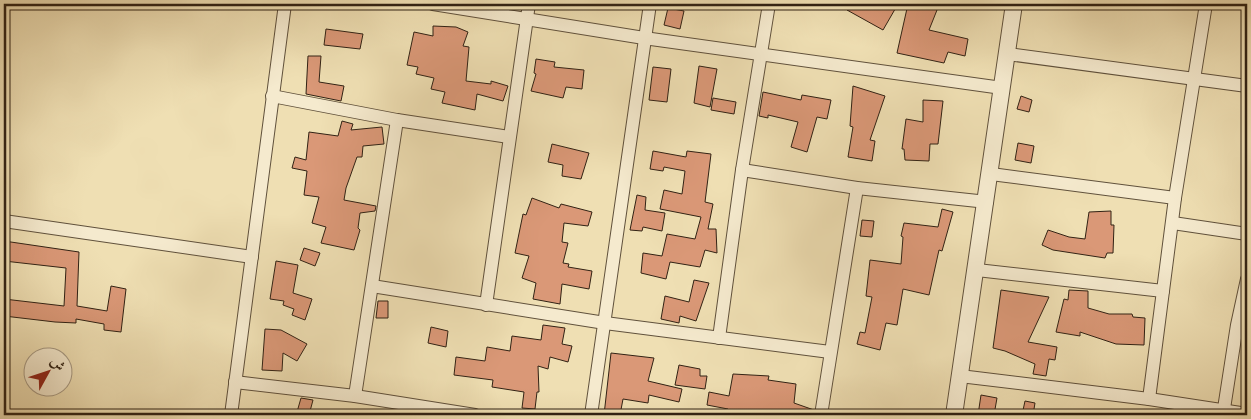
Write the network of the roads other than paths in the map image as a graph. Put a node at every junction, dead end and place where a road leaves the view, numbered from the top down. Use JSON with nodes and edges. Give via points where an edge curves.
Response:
{"nodes":[{"id":1,"x":285,"y":4,"type":"edge"},
{"id":2,"x":433,"y":4,"type":"edge"},
{"id":3,"x":530,"y":4,"type":"edge"},
{"id":4,"x":650,"y":4,"type":"edge"},
{"id":5,"x":769,"y":4,"type":"edge"},
{"id":6,"x":1014,"y":4,"type":"edge"},
{"id":7,"x":1206,"y":4,"type":"edge"},
{"id":8,"x":527,"y":20,"type":"junction"},
{"id":9,"x":644,"y":38,"type":"junction"},
{"id":10,"x":761,"y":53,"type":"junction"},
{"id":11,"x":1008,"y":54,"type":"junction"},
{"id":12,"x":1195,"y":79,"type":"junction"},
{"id":13,"x":1247,"y":86,"type":"edge"},
{"id":14,"x":1002,"y":88,"type":"junction"},
{"id":15,"x":272,"y":96,"type":"junction"},
{"id":16,"x":398,"y":120,"type":"junction"},
{"id":17,"x":509,"y":137,"type":"junction"},
{"id":18,"x":742,"y":170,"type":"junction"},
{"id":19,"x":991,"y":174,"type":"junction"},
{"id":20,"x":857,"y":188,"type":"junction"},
{"id":21,"x":1175,"y":198,"type":"junction"},
{"id":22,"x":987,"y":202,"type":"junction"},
{"id":23,"x":4,"y":221,"type":"edge"},
{"id":24,"x":1173,"y":223,"type":"junction"},
{"id":25,"x":1247,"y":234,"type":"edge"},
{"id":26,"x":252,"y":257,"type":"junction"},
{"id":27,"x":977,"y":270,"type":"junction"},
{"id":28,"x":1247,"y":279,"type":"edge"},
{"id":29,"x":372,"y":286,"type":"junction"},
{"id":30,"x":1163,"y":291,"type":"junction"},
{"id":31,"x":486,"y":305,"type":"junction"},
{"id":32,"x":605,"y":323,"type":"junction"},
{"id":33,"x":719,"y":338,"type":"junction"},
{"id":34,"x":830,"y":352,"type":"junction"},
{"id":35,"x":960,"y":376,"type":"junction"},
{"id":36,"x":235,"y":382,"type":"junction"},
{"id":37,"x":355,"y":396,"type":"junction"},
{"id":38,"x":1149,"y":399,"type":"junction"},
{"id":39,"x":1224,"y":412,"type":"edge"},
{"id":40,"x":1247,"y":414,"type":"edge"},
{"id":41,"x":231,"y":415,"type":"edge"},
{"id":42,"x":475,"y":415,"type":"edge"},
{"id":43,"x":592,"y":415,"type":"edge"},
{"id":44,"x":821,"y":415,"type":"edge"},
{"id":45,"x":954,"y":415,"type":"edge"}],
"edges":[{"from":1,"to":15,"type":"street"},
{"from":2,"to":8,"type":"street"},
{"from":3,"to":8,"type":"street"},
{"from":4,"to":9,"type":"street"},
{"from":5,"to":10,"type":"street"},
{"from":6,"to":11,"type":"street"},
{"from":7,"to":12,"type":"street"},
{"from":8,"to":9,"type":"street"},
{"from":8,"to":17,"type":"street"},
{"from":9,"to":10,"type":"street"},
{"from":9,"to":32,"type":"street"},
{"from":10,"to":14,"type":"street"},
{"from":10,"to":18,"type":"street"},
{"from":11,"to":12,"type":"street"},
{"from":11,"to":14,"type":"street"},
{"from":12,"to":13,"type":"street"},
{"from":12,"to":21,"type":"street"},
{"from":14,"to":19,"type":"street"},
{"from":15,"to":16,"type":"street"},
{"from":15,"to":26,"type":"street"},
{"from":16,"to":17,"type":"street"},
{"from":16,"to":29,"type":"street"},
{"from":17,"to":31,"type":"street"},
{"from":18,"to":20,"type":"street"},
{"from":18,"to":33,"type":"street"},
{"from":19,"to":21,"type":"street"},
{"from":19,"to":22,"type":"street"},
{"from":20,"to":22,"type":"street"},
{"from":20,"to":34,"type":"street"},
{"from":21,"to":24,"type":"street"},
{"from":22,"to":27,"type":"street"},
{"from":23,"to":26,"type":"street"},
{"from":24,"to":25,"type":"street"},
{"from":24,"to":30,"type":"street"},
{"from":26,"to":36,"type":"street"},
{"from":27,"to":30,"type":"street"},
{"from":27,"to":35,"type":"street"},
{"from":28,"to":39,"type":"street"},
{"from":29,"to":31,"type":"street"},
{"from":29,"to":37,"type":"street"},
{"from":30,"to":38,"type":"street"},
{"from":31,"to":32,"type":"street"},
{"from":32,"to":33,"type":"street"},
{"from":32,"to":43,"type":"street"},
{"from":33,"to":34,"type":"street"},
{"from":34,"to":44,"type":"street"},
{"from":35,"to":38,"type":"street"},
{"from":35,"to":45,"type":"street"},
{"from":36,"to":37,"type":"street"},
{"from":36,"to":41,"type":"street"},
{"from":37,"to":42,"type":"street"},
{"from":38,"to":39,"type":"street"},
{"from":39,"to":40,"type":"street"}]}
